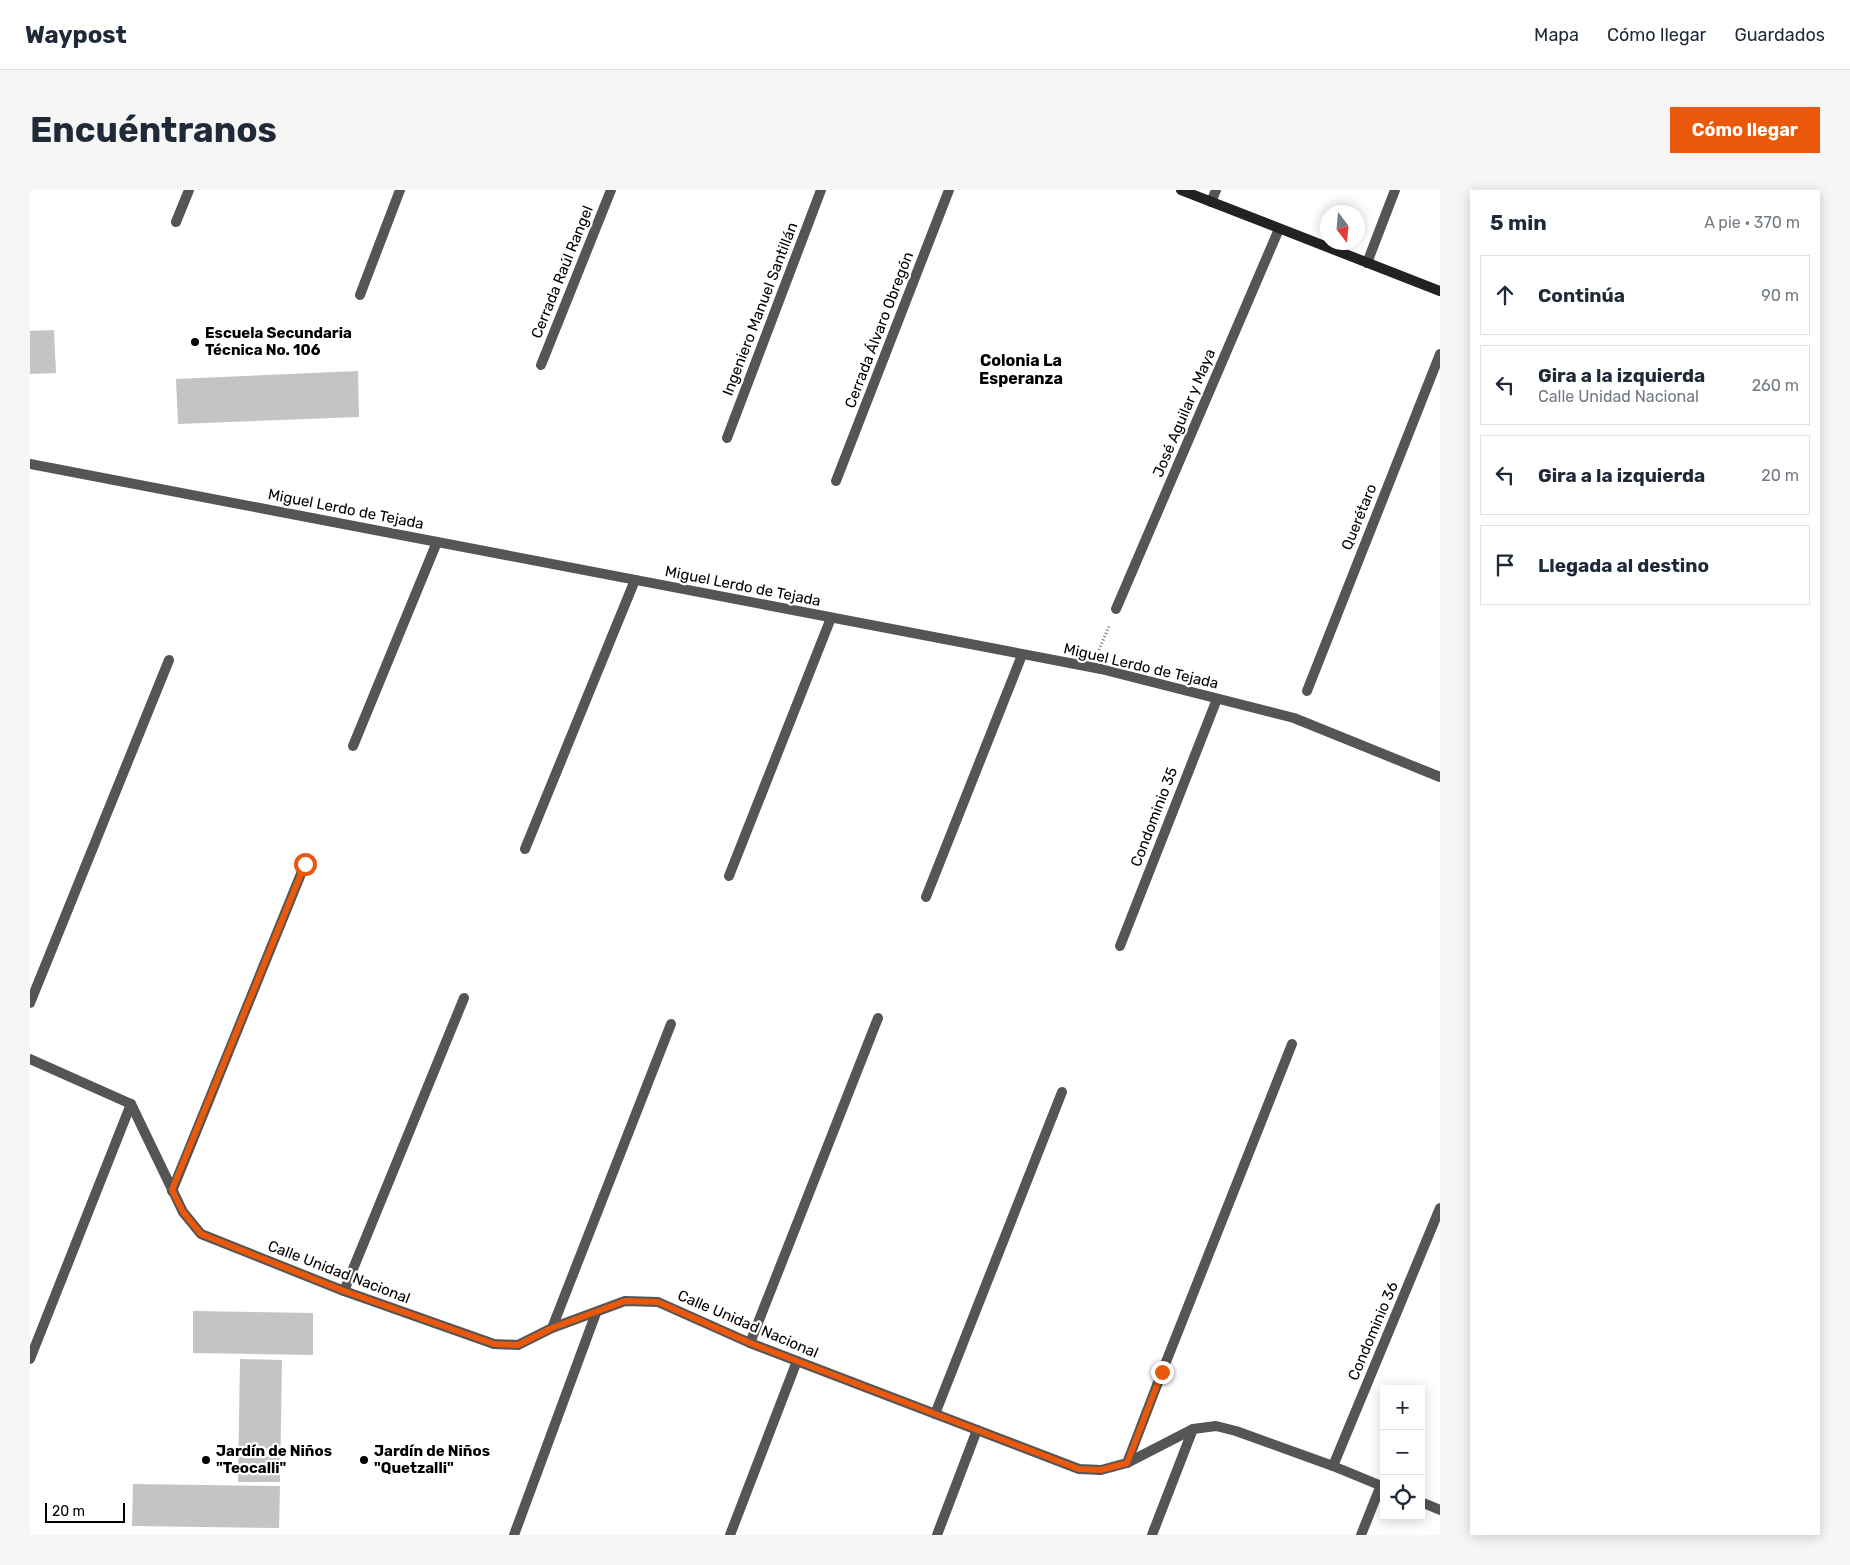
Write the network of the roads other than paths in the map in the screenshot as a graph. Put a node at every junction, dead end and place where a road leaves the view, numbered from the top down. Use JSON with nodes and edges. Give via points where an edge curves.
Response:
{"nodes":[{"id":1,"x":189,"y":190,"type":"edge"},
{"id":2,"x":400,"y":190,"type":"edge"},
{"id":3,"x":611,"y":190,"type":"edge"},
{"id":4,"x":821,"y":190,"type":"edge"},
{"id":5,"x":949,"y":190,"type":"edge"},
{"id":6,"x":1181,"y":190,"type":"edge"},
{"id":7,"x":1216,"y":190,"type":"edge"},
{"id":8,"x":1395,"y":190,"type":"edge"},
{"id":9,"x":1211,"y":202,"type":"junction"},
{"id":10,"x":176,"y":222,"type":"dead end"},
{"id":11,"x":1279,"y":229,"type":"junction"},
{"id":12,"x":1367,"y":263,"type":"junction"},
{"id":13,"x":1440,"y":291,"type":"edge"},
{"id":14,"x":360,"y":295,"type":"dead end"},
{"id":15,"x":1440,"y":354,"type":"edge"},
{"id":16,"x":541,"y":365,"type":"dead end"},
{"id":17,"x":727,"y":438,"type":"dead end"},
{"id":18,"x":30,"y":464,"type":"edge"},
{"id":19,"x":836,"y":481,"type":"dead end"},
{"id":20,"x":437,"y":542,"type":"junction"},
{"id":21,"x":635,"y":580,"type":"junction"},
{"id":22,"x":1116,"y":609,"type":"road end"},
{"id":23,"x":831,"y":618,"type":"junction"},
{"id":24,"x":1022,"y":655,"type":"junction"},
{"id":25,"x":169,"y":660,"type":"dead end"},
{"id":26,"x":1306,"y":691,"type":"dead end"},
{"id":27,"x":1217,"y":698,"type":"junction"},
{"id":28,"x":353,"y":746,"type":"dead end"},
{"id":29,"x":1440,"y":777,"type":"edge"},
{"id":30,"x":525,"y":849,"type":"dead end"},
{"id":31,"x":305,"y":864,"type":"dead end"},
{"id":32,"x":729,"y":876,"type":"dead end"},
{"id":33,"x":926,"y":897,"type":"dead end"},
{"id":34,"x":1120,"y":946,"type":"dead end"},
{"id":35,"x":464,"y":998,"type":"dead end"},
{"id":36,"x":30,"y":1003,"type":"edge"},
{"id":37,"x":878,"y":1018,"type":"dead end"},
{"id":38,"x":671,"y":1024,"type":"dead end"},
{"id":39,"x":1292,"y":1044,"type":"dead end"},
{"id":40,"x":30,"y":1059,"type":"edge"},
{"id":41,"x":1062,"y":1092,"type":"dead end"},
{"id":42,"x":131,"y":1104,"type":"junction"},
{"id":43,"x":172,"y":1190,"type":"junction"},
{"id":44,"x":1440,"y":1208,"type":"edge"},
{"id":45,"x":344,"y":1291,"type":"junction"},
{"id":46,"x":596,"y":1313,"type":"junction"},
{"id":47,"x":552,"y":1328,"type":"junction"},
{"id":48,"x":750,"y":1343,"type":"junction"},
{"id":49,"x":30,"y":1359,"type":"edge"},
{"id":50,"x":797,"y":1361,"type":"junction"},
{"id":51,"x":935,"y":1414,"type":"junction"},
{"id":52,"x":1194,"y":1429,"type":"junction"},
{"id":53,"x":977,"y":1430,"type":"junction"},
{"id":54,"x":1127,"y":1463,"type":"junction"},
{"id":55,"x":1333,"y":1466,"type":"junction"},
{"id":56,"x":1380,"y":1485,"type":"edge"},
{"id":57,"x":1380,"y":1491,"type":"edge"},
{"id":58,"x":1425,"y":1504,"type":"edge"},
{"id":59,"x":1440,"y":1510,"type":"edge"},
{"id":60,"x":514,"y":1535,"type":"edge"},
{"id":61,"x":730,"y":1535,"type":"edge"},
{"id":62,"x":937,"y":1535,"type":"edge"},
{"id":63,"x":1152,"y":1535,"type":"edge"},
{"id":64,"x":1361,"y":1535,"type":"edge"}],
"edges":[{"from":1,"to":10,"type":"street"},
{"from":2,"to":14,"type":"street"},
{"from":3,"to":16,"type":"street","name":"Cerrada Raúl Rangel"},
{"from":4,"to":17,"type":"street","name":"Ingeniero Manuel Santillán"},
{"from":5,"to":19,"type":"street","name":"Cerrada Álvaro Obregón"},
{"from":6,"to":9,"type":"street"},
{"from":7,"to":9,"type":"street"},
{"from":8,"to":12,"type":"street"},
{"from":9,"to":11,"type":"street"},
{"from":11,"to":12,"type":"street"},
{"from":11,"to":22,"type":"street","name":"José Aguilar y Maya"},
{"from":12,"to":13,"type":"street"},
{"from":15,"to":26,"type":"street","name":"Querétaro"},
{"from":18,"to":20,"type":"street","name":"Miguel Lerdo de Tejada"},
{"from":20,"to":21,"type":"street","name":"Miguel Lerdo de Tejada"},
{"from":20,"to":28,"type":"street"},
{"from":21,"to":23,"type":"street","name":"Miguel Lerdo de Tejada"},
{"from":21,"to":30,"type":"street"},
{"from":23,"to":24,"type":"street","name":"Miguel Lerdo de Tejada"},
{"from":23,"to":32,"type":"street"},
{"from":24,"to":27,"type":"street","name":"Miguel Lerdo de Tejada"},
{"from":24,"to":33,"type":"street"},
{"from":25,"to":36,"type":"street"},
{"from":27,"to":29,"type":"street","name":"Miguel Lerdo de Tejada","via":[[1294,718]]},
{"from":27,"to":34,"type":"street","name":"Condominio 35"},
{"from":31,"to":43,"type":"street"},
{"from":35,"to":45,"type":"street"},
{"from":37,"to":48,"type":"street"},
{"from":38,"to":47,"type":"street"},
{"from":39,"to":54,"type":"street"},
{"from":40,"to":42,"type":"street"},
{"from":41,"to":51,"type":"street"},
{"from":42,"to":43,"type":"street","name":"Calle Unidad Nacional"},
{"from":42,"to":49,"type":"street"},
{"from":43,"to":45,"type":"street","name":"Calle Unidad Nacional","via":[[183,1212],[201,1234]]},
{"from":44,"to":55,"type":"street","name":"Condominio 36"},
{"from":45,"to":47,"type":"street","name":"Calle Unidad Nacional","via":[[494,1344],[518,1345]]},
{"from":46,"to":47,"type":"street","name":"Calle Unidad Nacional"},
{"from":46,"to":48,"type":"street","name":"Calle Unidad Nacional","via":[[625,1301],[658,1302]]},
{"from":46,"to":60,"type":"street"},
{"from":48,"to":50,"type":"street","name":"Calle Unidad Nacional"},
{"from":50,"to":51,"type":"street","name":"Calle Unidad Nacional"},
{"from":50,"to":61,"type":"street"},
{"from":51,"to":53,"type":"street","name":"Calle Unidad Nacional"},
{"from":52,"to":54,"type":"street","name":"Calle Unidad Nacional"},
{"from":52,"to":55,"type":"street","name":"Calle Unidad Nacional","via":[[1216,1426],[1236,1431]]},
{"from":52,"to":63,"type":"street"},
{"from":53,"to":54,"type":"street","name":"Calle Unidad Nacional","via":[[1079,1469],[1101,1470]]},
{"from":53,"to":62,"type":"street"},
{"from":55,"to":56,"type":"street","name":"Calle Unidad Nacional"},
{"from":57,"to":64,"type":"street"},
{"from":58,"to":59,"type":"street"}]}
